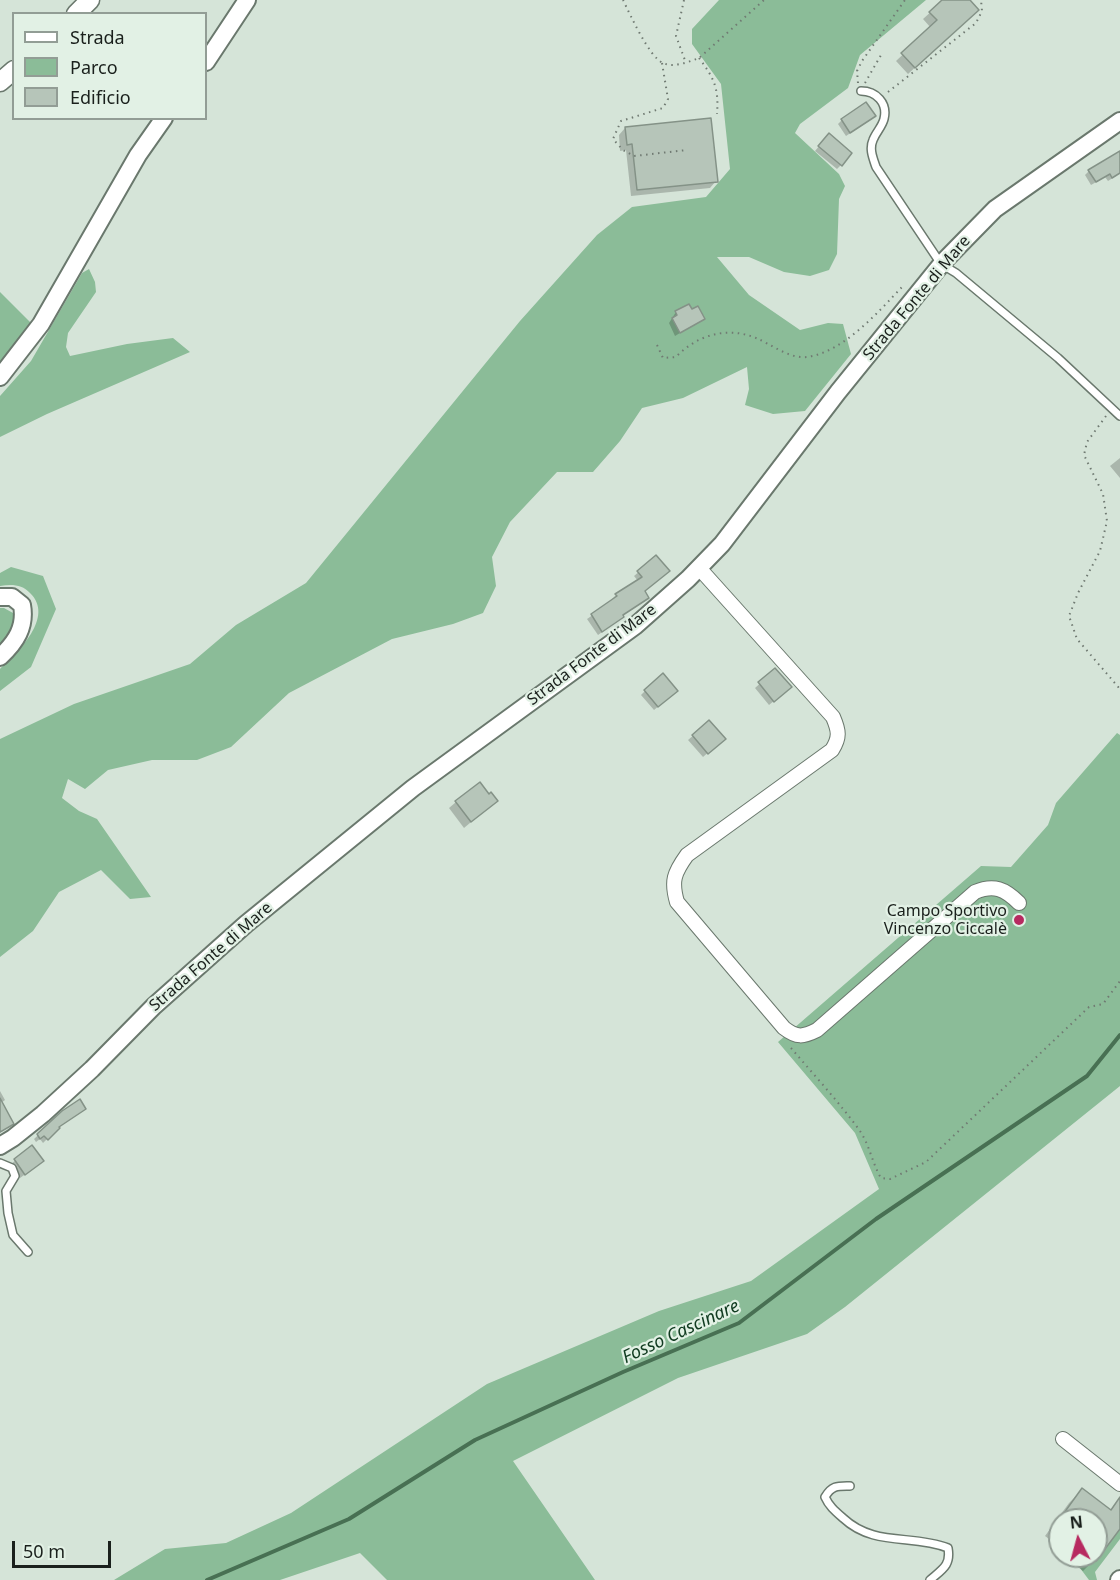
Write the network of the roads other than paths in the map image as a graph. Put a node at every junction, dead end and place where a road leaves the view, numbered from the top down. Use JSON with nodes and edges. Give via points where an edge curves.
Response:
{"nodes":[{"id":1,"x":90,"y":0,"type":"edge"},
{"id":2,"x":248,"y":0,"type":"edge"},
{"id":3,"x":78,"y":12,"type":"edge"},
{"id":4,"x":207,"y":61,"type":"edge"},
{"id":5,"x":12,"y":72,"type":"edge"},
{"id":6,"x":0,"y":81,"type":"edge"},
{"id":7,"x":861,"y":91,"type":"road end"},
{"id":8,"x":163,"y":120,"type":"edge"},
{"id":9,"x":1120,"y":121,"type":"edge"},
{"id":10,"x":941,"y":264,"type":"junction"},
{"id":11,"x":0,"y":376,"type":"edge"},
{"id":12,"x":1120,"y":416,"type":"edge"},
{"id":13,"x":700,"y":569,"type":"junction"},
{"id":14,"x":0,"y":597,"type":"edge"},
{"id":15,"x":0,"y":657,"type":"edge"},
{"id":16,"x":1019,"y":903,"type":"dead end"},
{"id":17,"x":0,"y":1146,"type":"edge"},
{"id":18,"x":0,"y":1164,"type":"edge"},
{"id":19,"x":28,"y":1252,"type":"dead end"},
{"id":20,"x":1064,"y":1439,"type":"dead end"},
{"id":21,"x":1120,"y":1484,"type":"edge"},
{"id":22,"x":850,"y":1486,"type":"dead end"},
{"id":23,"x":930,"y":1580,"type":"edge"}],
"edges":[{"from":1,"to":3,"type":"main road"},
{"from":2,"to":4,"type":"street"},
{"from":5,"to":6,"type":"main road"},
{"from":7,"to":10,"type":"lane","via":[[880,98],[885,117],[873,140],[871,153],[876,167]]},
{"from":8,"to":11,"type":"street","via":[[138,155],[41,324]]},
{"from":9,"to":10,"type":"street","name":"Strada Fonte di Mare","via":[[995,210]]},
{"from":10,"to":12,"type":"lane","via":[[1049,351]]},
{"from":10,"to":13,"type":"street","name":"Strada Fonte di Mare"},
{"from":13,"to":16,"type":"street","via":[[833,717],[838,729],[839,740],[832,750],[687,855],[676,869],[672,886],[677,902],[784,1028],[796,1036],[817,1030],[975,892],[997,889],[1009,892]]},
{"from":13,"to":17,"type":"street","name":"Strada Fonte di Mare","via":[[635,626],[413,788],[246,924],[43,1114]]},
{"from":14,"to":15,"type":"street","via":[[12,597],[22,604],[24,616],[12,645]]},
{"from":18,"to":19,"type":"lane","via":[[12,1168],[15,1176],[6,1191],[8,1213],[13,1235]]},
{"from":20,"to":21,"type":"street"},
{"from":22,"to":23,"type":"lane","via":[[836,1486],[825,1497],[850,1526],[871,1536],[948,1548],[950,1558],[945,1567]]}]}
